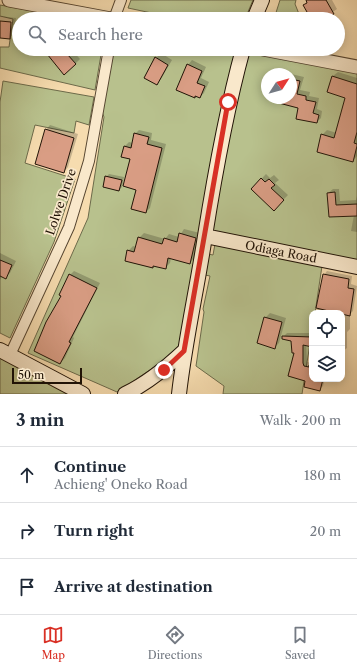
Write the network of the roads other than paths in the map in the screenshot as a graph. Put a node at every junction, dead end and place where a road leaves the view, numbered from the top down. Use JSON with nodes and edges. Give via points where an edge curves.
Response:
{"nodes":[{"id":1,"x":9,"y":0,"type":"edge"},
{"id":2,"x":121,"y":0,"type":"edge"},
{"id":3,"x":262,"y":0,"type":"edge"},
{"id":4,"x":75,"y":12,"type":"edge"},
{"id":5,"x":116,"y":12,"type":"edge"},
{"id":6,"x":257,"y":12,"type":"edge"},
{"id":7,"x":108,"y":56,"type":"edge"},
{"id":8,"x":241,"y":56,"type":"edge"},
{"id":9,"x":300,"y":56,"type":"edge"},
{"id":10,"x":357,"y":67,"type":"edge"},
{"id":11,"x":205,"y":236,"type":"junction"},
{"id":12,"x":357,"y":267,"type":"edge"},
{"id":13,"x":184,"y":351,"type":"junction"},
{"id":14,"x":5,"y":352,"type":"edge"},
{"id":15,"x":83,"y":394,"type":"edge"},
{"id":16,"x":125,"y":394,"type":"edge"},
{"id":17,"x":180,"y":394,"type":"edge"}],
"edges":[{"from":1,"to":4,"type":"street"},
{"from":2,"to":5,"type":"street"},
{"from":3,"to":6,"type":"main road"},
{"from":7,"to":14,"type":"street","name":"Lolwe Drive","via":[[89,161],[69,227]]},
{"from":8,"to":11,"type":"main road","via":[[228,102]]},
{"from":9,"to":10,"type":"street"},
{"from":11,"to":12,"type":"main road","name":"Odiaga Road"},
{"from":11,"to":13,"type":"main road"},
{"from":13,"to":16,"type":"main road","via":[[148,382]]},
{"from":13,"to":17,"type":"main road"},
{"from":14,"to":15,"type":"main road"}]}
